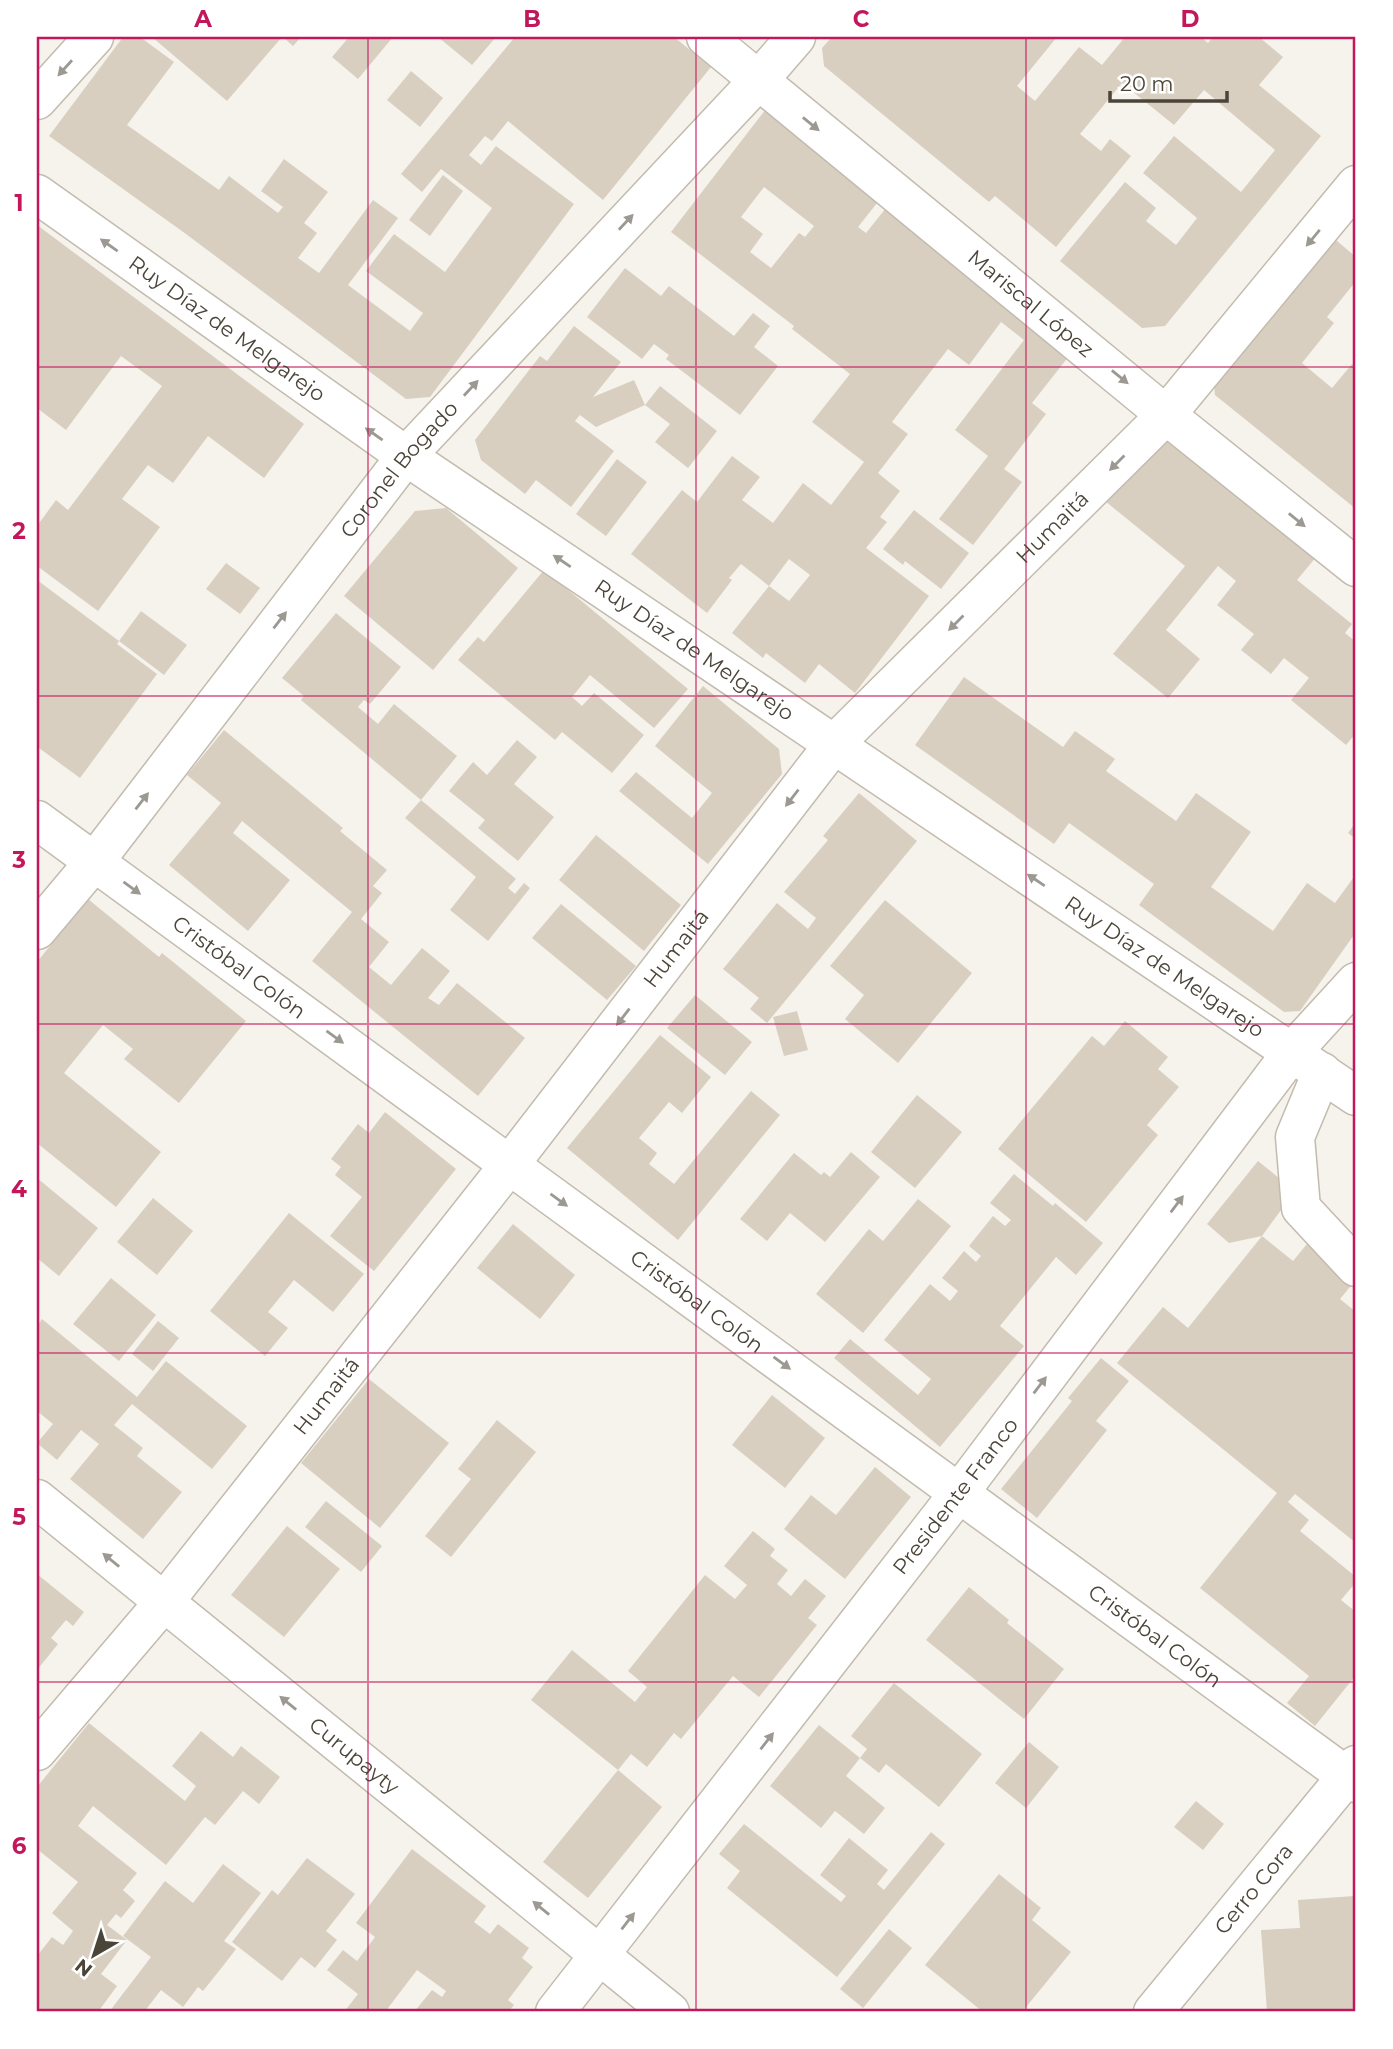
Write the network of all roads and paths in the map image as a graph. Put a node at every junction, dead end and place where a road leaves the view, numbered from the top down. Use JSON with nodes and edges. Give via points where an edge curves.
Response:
{"nodes":[{"id":1,"x":94,"y":37,"type":"edge"},
{"id":2,"x":705,"y":37,"type":"edge"},
{"id":3,"x":796,"y":37,"type":"edge"},
{"id":4,"x":758,"y":81,"type":"junction"},
{"id":5,"x":37,"y":100,"type":"edge"},
{"id":6,"x":1356,"y":185,"type":"edge"},
{"id":7,"x":37,"y":194,"type":"edge"},
{"id":8,"x":1166,"y":415,"type":"junction"},
{"id":9,"x":406,"y":456,"type":"junction"},
{"id":10,"x":1356,"y":567,"type":"edge"},
{"id":11,"x":834,"y":744,"type":"junction"},
{"id":12,"x":37,"y":820,"type":"edge"},
{"id":13,"x":95,"y":861,"type":"junction"},
{"id":14,"x":37,"y":930,"type":"edge"},
{"id":15,"x":1356,"y":982,"type":"edge"},
{"id":16,"x":1307,"y":1062,"type":"junction"},
{"id":17,"x":1356,"y":1096,"type":"edge"},
{"id":18,"x":510,"y":1164,"type":"junction"},
{"id":19,"x":1356,"y":1268,"type":"edge"},
{"id":20,"x":959,"y":1493,"type":"junction"},
{"id":21,"x":37,"y":1499,"type":"edge"},
{"id":22,"x":164,"y":1602,"type":"junction"},
{"id":23,"x":37,"y":1751,"type":"edge"},
{"id":24,"x":1353,"y":1775,"type":"edge"},
{"id":25,"x":601,"y":1956,"type":"junction"},
{"id":26,"x":555,"y":2012,"type":"edge"},
{"id":27,"x":670,"y":2012,"type":"edge"},
{"id":28,"x":1153,"y":2012,"type":"edge"}],
"edges":[{"from":1,"to":5,"type":"street","one_way":true},
{"from":2,"to":4,"type":"street","name":"Mariscal López"},
{"from":3,"to":4,"type":"street","name":"Coronel Bogado"},
{"from":4,"to":8,"type":"street","name":"Mariscal López","one_way":true},
{"from":9,"to":4,"type":"street","name":"Coronel Bogado","one_way":true},
{"from":6,"to":8,"type":"street","name":"Humaitá","one_way":true},
{"from":9,"to":7,"type":"street","name":"Ruy Díaz de Melgarejo","one_way":true},
{"from":8,"to":10,"type":"street","name":"Mariscal López","one_way":true},
{"from":8,"to":11,"type":"street","name":"Humaitá","one_way":true},
{"from":11,"to":9,"type":"street","name":"Ruy Díaz de Melgarejo","one_way":true},
{"from":13,"to":9,"type":"street","name":"Coronel Bogado","one_way":true},
{"from":16,"to":11,"type":"street","name":"Ruy Díaz de Melgarejo","one_way":true},
{"from":11,"to":18,"type":"street","name":"Humaitá","one_way":true},
{"from":12,"to":13,"type":"street","name":"Cristóbal Colón"},
{"from":13,"to":14,"type":"street","name":"Coronel Bogado"},
{"from":13,"to":18,"type":"street","name":"Cristóbal Colón","one_way":true},
{"from":15,"to":16,"type":"street","name":"Presidente Franco"},
{"from":16,"to":17,"type":"street","name":"Ruy Díaz de Melgarejo"},
{"from":16,"to":19,"type":"street","via":[[1295,1137],[1301,1209]]},
{"from":20,"to":16,"type":"street","name":"Presidente Franco","one_way":true},
{"from":18,"to":20,"type":"street","name":"Cristóbal Colón","one_way":true},
{"from":18,"to":22,"type":"street","name":"Humaitá"},
{"from":20,"to":24,"type":"street","name":"Cristóbal Colón"},
{"from":25,"to":20,"type":"street","name":"Presidente Franco","one_way":true},
{"from":22,"to":21,"type":"street","name":"Curupayty","one_way":true},
{"from":22,"to":23,"type":"street","name":"Humaitá"},
{"from":25,"to":22,"type":"street","name":"Curupayty","one_way":true},
{"from":24,"to":28,"type":"street","name":"Cerro Cora"},
{"from":25,"to":26,"type":"street","name":"Presidente Franco"},
{"from":25,"to":27,"type":"street","name":"Curupayty"}]}
